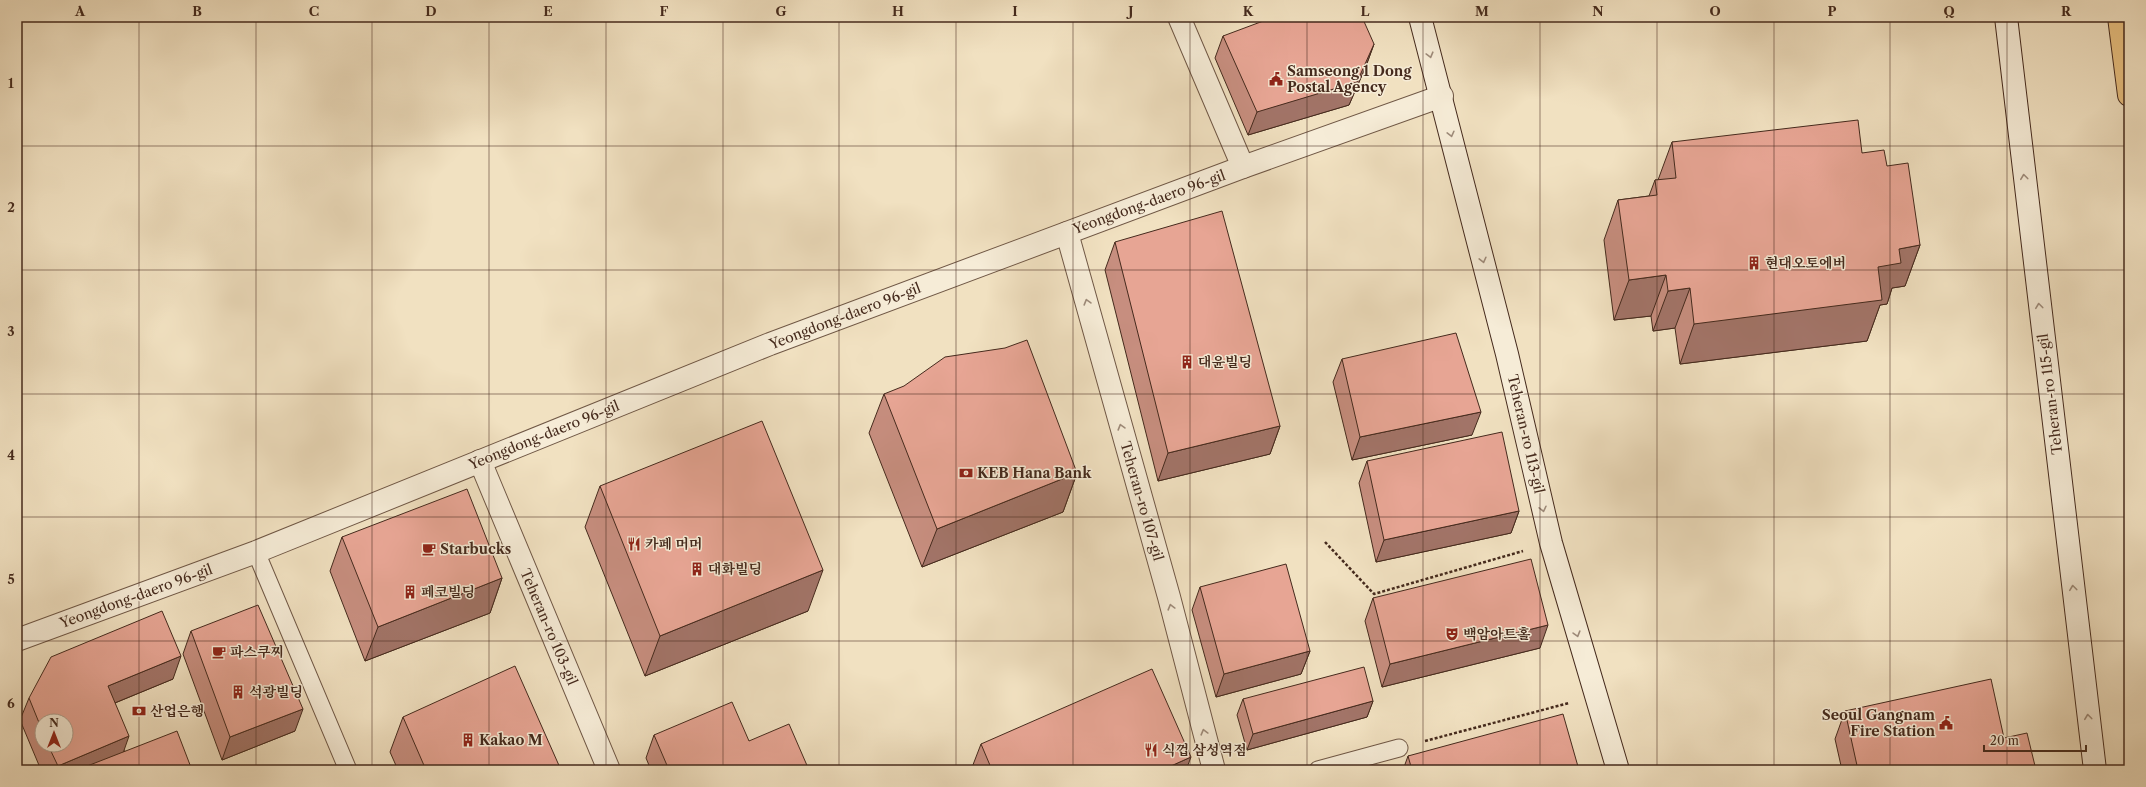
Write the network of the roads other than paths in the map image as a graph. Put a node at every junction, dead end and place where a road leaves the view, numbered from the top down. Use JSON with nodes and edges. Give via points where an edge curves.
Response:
{"nodes":[{"id":1,"x":1179,"y":17,"type":"edge"},
{"id":2,"x":1420,"y":17,"type":"edge"},
{"id":3,"x":2006,"y":17,"type":"edge"},
{"id":4,"x":2119,"y":17,"type":"edge"},
{"id":5,"x":2129,"y":95,"type":"edge"},
{"id":6,"x":1442,"y":96,"type":"junction"},
{"id":7,"x":1243,"y":167,"type":"junction"},
{"id":8,"x":1067,"y":233,"type":"junction"},
{"id":9,"x":480,"y":461,"type":"junction"},
{"id":10,"x":256,"y":552,"type":"junction"},
{"id":11,"x":17,"y":640,"type":"edge"},
{"id":12,"x":1399,"y":748,"type":"road end"},
{"id":13,"x":348,"y":770,"type":"edge"},
{"id":14,"x":609,"y":770,"type":"edge"},
{"id":15,"x":1214,"y":770,"type":"edge"},
{"id":16,"x":1318,"y":770,"type":"edge"},
{"id":17,"x":1618,"y":770,"type":"edge"},
{"id":18,"x":2095,"y":770,"type":"edge"}],
"edges":[{"from":1,"to":7,"type":"street"},
{"from":2,"to":6,"type":"street","name":"Teheran-ro 113-gil","one_way":true},
{"from":18,"to":3,"type":"street","name":"Teheran-ro 115-gil","one_way":true},
{"from":4,"to":5,"type":"highway"},
{"from":6,"to":7,"type":"street","name":"Yeongdong-daero 96-gil"},
{"from":6,"to":17,"type":"street","name":"Teheran-ro 113-gil","one_way":true,"via":[[1507,354],[1551,543]]},
{"from":7,"to":8,"type":"street","name":"Yeongdong-daero 96-gil"},
{"from":8,"to":9,"type":"street","name":"Yeongdong-daero 96-gil","via":[[770,344]]},
{"from":15,"to":8,"type":"street","name":"Teheran-ro 107-gil","one_way":true,"via":[[1169,597]]},
{"from":9,"to":10,"type":"street","name":"Yeongdong-daero 96-gil"},
{"from":9,"to":14,"type":"street","name":"Teheran-ro 103-gil"},
{"from":10,"to":11,"type":"street","name":"Yeongdong-daero 96-gil"},
{"from":10,"to":13,"type":"lane"},
{"from":12,"to":16,"type":"lane"}]}
